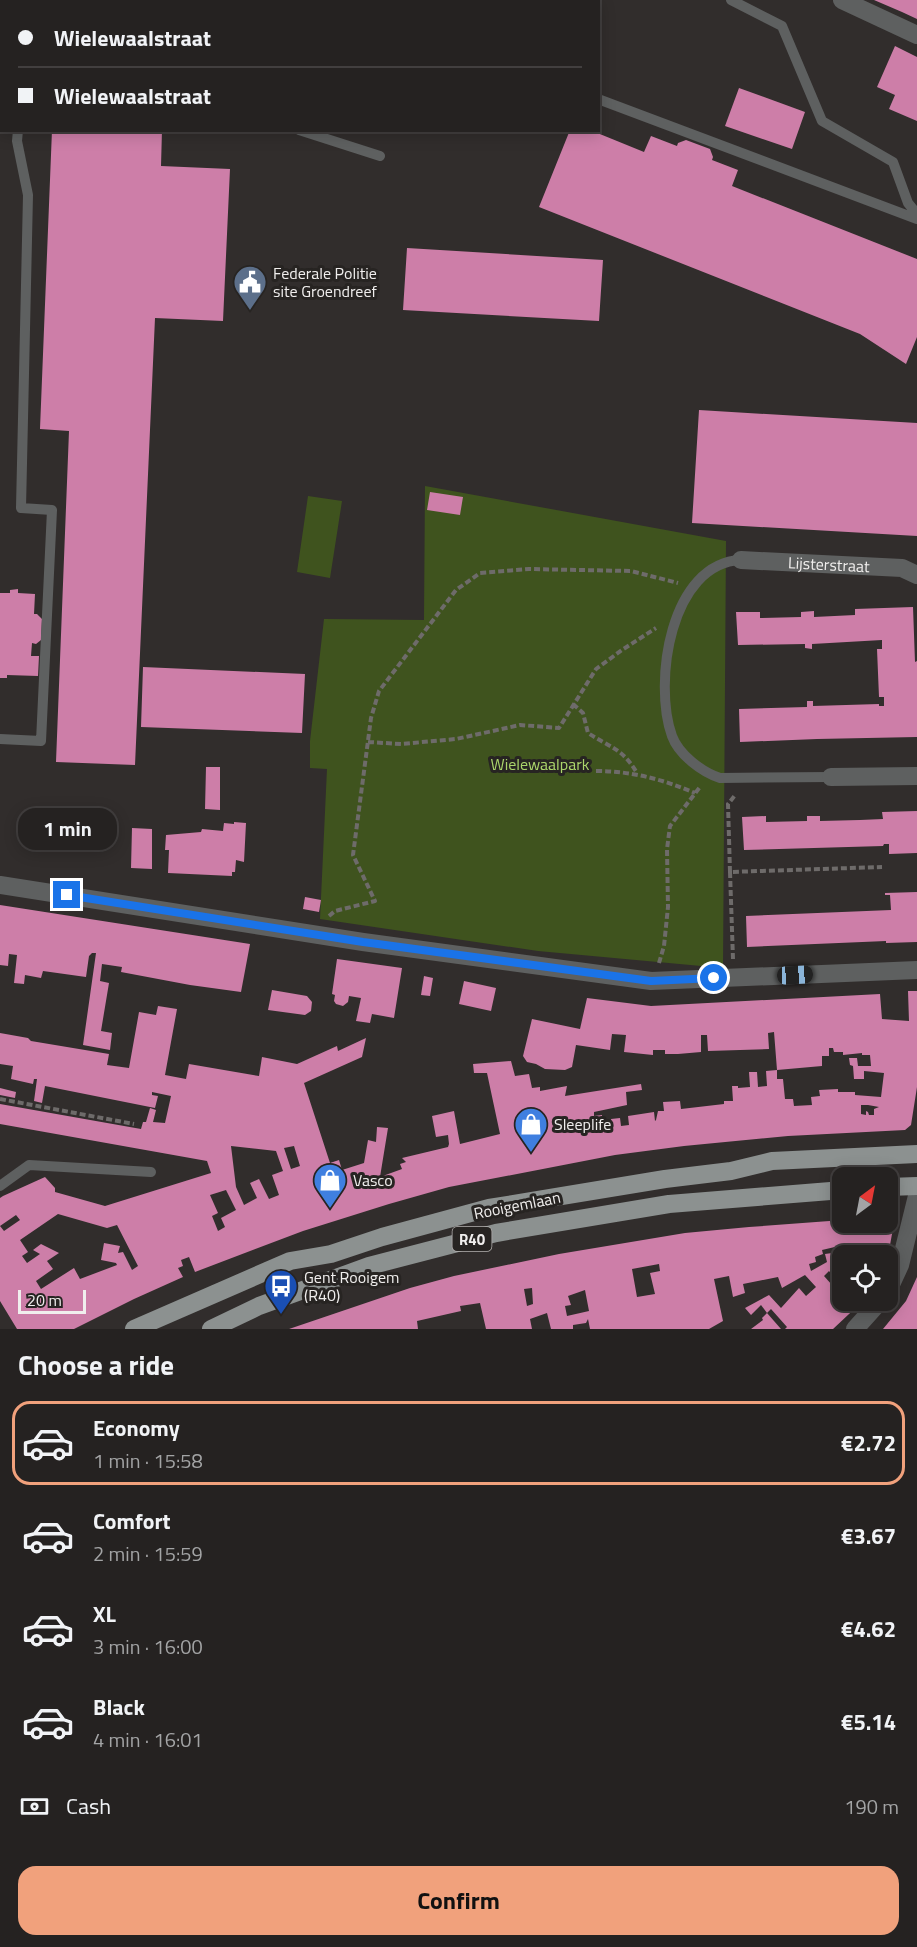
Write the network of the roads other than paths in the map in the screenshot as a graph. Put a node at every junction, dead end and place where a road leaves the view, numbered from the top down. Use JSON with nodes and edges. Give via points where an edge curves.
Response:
{"nodes":[{"id":1,"x":731,"y":0,"type":"edge"},
{"id":2,"x":842,"y":0,"type":"edge"},
{"id":3,"x":917,"y":35,"type":"edge"},
{"id":4,"x":600,"y":100,"type":"edge"},
{"id":5,"x":18,"y":132,"type":"edge"},
{"id":6,"x":305,"y":132,"type":"edge"},
{"id":7,"x":380,"y":156,"type":"dead end"},
{"id":8,"x":917,"y":214,"type":"edge"},
{"id":9,"x":917,"y":219,"type":"edge"},
{"id":10,"x":741,"y":560,"type":"joint"},
{"id":11,"x":917,"y":575,"type":"edge"},
{"id":12,"x":0,"y":739,"type":"edge"},
{"id":13,"x":917,"y":776,"type":"edge"},
{"id":14,"x":831,"y":777,"type":"joint"},
{"id":15,"x":0,"y":885,"type":"edge"},
{"id":16,"x":917,"y":970,"type":"edge"},
{"id":17,"x":917,"y":1154,"type":"edge"},
{"id":18,"x":151,"y":1172,"type":"dead end"},
{"id":19,"x":0,"y":1186,"type":"edge"},
{"id":20,"x":917,"y":1186,"type":"edge"},
{"id":21,"x":898,"y":1187,"type":"edge"},
{"id":22,"x":832,"y":1191,"type":"edge"},
{"id":23,"x":917,"y":1196,"type":"edge"},
{"id":24,"x":898,"y":1269,"type":"edge"},
{"id":25,"x":871,"y":1311,"type":"edge"},
{"id":26,"x":134,"y":1329,"type":"edge"},
{"id":27,"x":211,"y":1329,"type":"edge"},
{"id":28,"x":855,"y":1329,"type":"edge"}],
"edges":[{"from":1,"to":8,"type":"lane","via":[[782,26],[822,121],[893,162],[908,203]]},
{"from":2,"to":3,"type":"street"},
{"from":4,"to":9,"type":"lane"},
{"from":5,"to":12,"type":"lane","via":[[28,195],[21,508],[52,510],[41,741]]},
{"from":6,"to":7,"type":"lane"},
{"from":10,"to":11,"type":"street","name":"Lijsterstraat","via":[[902,568]]},
{"from":10,"to":14,"type":"lane","via":[[713,567],[694,587],[678,616],[671,635],[665,692],[673,738],[685,754],[720,778]]},
{"from":13,"to":14,"type":"street"},
{"from":15,"to":16,"type":"street","via":[[363,942],[655,981]]},
{"from":17,"to":26,"type":"main road","name":"Rooigemlaan","number":"R40","via":[[772,1161],[731,1171],[489,1208],[331,1254],[290,1261]]},
{"from":18,"to":19,"type":"lane","via":[[29,1165]]},
{"from":20,"to":21,"type":"main road"},
{"from":22,"to":27,"type":"main road","name":"Rooigemlaan","number":"R40","via":[[669,1204],[496,1233],[369,1266],[259,1306]]},
{"from":23,"to":24,"type":"street"},
{"from":25,"to":28,"type":"street"}]}
